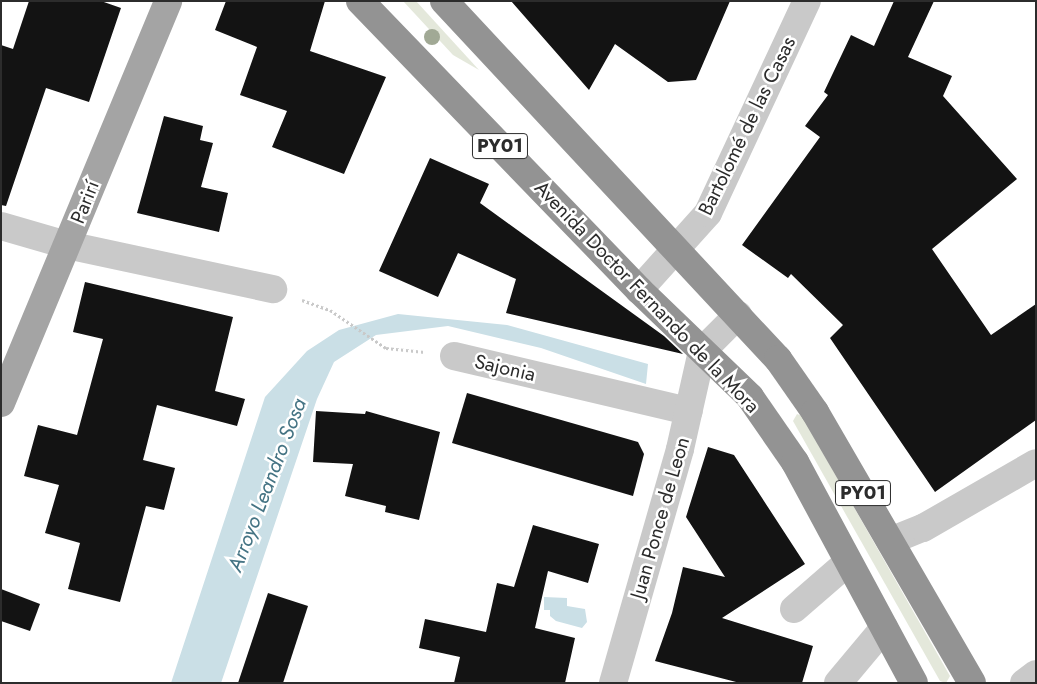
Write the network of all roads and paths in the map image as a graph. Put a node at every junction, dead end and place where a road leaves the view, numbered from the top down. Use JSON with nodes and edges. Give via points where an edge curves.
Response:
{"nodes":[{"id":1,"x":168,"y":1,"type":"edge"},
{"id":2,"x":360,"y":1,"type":"edge"},
{"id":3,"x":444,"y":1,"type":"edge"},
{"id":4,"x":807,"y":1,"type":"edge"},
{"id":5,"x":1,"y":226,"type":"edge"},
{"id":6,"x":67,"y":245,"type":"junction"},
{"id":7,"x":678,"y":249,"type":"junction"},
{"id":8,"x":273,"y":289,"type":"dead end"},
{"id":9,"x":639,"y":290,"type":"junction"},
{"id":10,"x":330,"y":310,"type":"dead end"},
{"id":11,"x":738,"y":315,"type":"junction"},
{"id":12,"x":702,"y":351,"type":"junction"},
{"id":13,"x":454,"y":356,"type":"joint"},
{"id":14,"x":1,"y":403,"type":"edge"},
{"id":15,"x":689,"y":411,"type":"junction"},
{"id":16,"x":1036,"y":463,"type":"edge"},
{"id":17,"x":890,"y":541,"type":"junction"},
{"id":18,"x":847,"y":563,"type":"junction"},
{"id":19,"x":794,"y":609,"type":"dead end"},
{"id":20,"x":884,"y":628,"type":"junction"},
{"id":21,"x":1036,"y":674,"type":"edge"},
{"id":22,"x":613,"y":683,"type":"edge"},
{"id":23,"x":838,"y":683,"type":"edge"},
{"id":24,"x":913,"y":683,"type":"edge"},
{"id":25,"x":972,"y":683,"type":"edge"},
{"id":26,"x":1024,"y":683,"type":"edge"}],
"edges":[{"from":1,"to":6,"type":"main road","name":"Parirí"},
{"from":2,"to":9,"type":"highway","name":"Avenida Doctor Fernando de la Mora","number":"PY01"},
{"from":3,"to":7,"type":"highway","number":"PY01"},
{"from":4,"to":7,"type":"street","name":"Bartolomé de las Casas","via":[[708,213]]},
{"from":5,"to":6,"type":"street"},
{"from":6,"to":8,"type":"street"},
{"from":6,"to":14,"type":"main road","name":"Parirí"},
{"from":7,"to":9,"type":"street","name":"Bartolomé de las Casas"},
{"from":7,"to":11,"type":"highway","number":"PY01"},
{"from":9,"to":12,"type":"highway","name":"Avenida Doctor Fernando de la Mora","number":"PY01"},
{"from":10,"to":13,"type":"path","name":"Sajonia","via":[[386,348]]},
{"from":11,"to":12,"type":"street"},
{"from":11,"to":17,"type":"highway","number":"PY01","via":[[778,359],[816,412]]},
{"from":12,"to":15,"type":"street","name":"Juan Ponce de Leon"},
{"from":12,"to":18,"type":"highway","name":"Avenida Doctor Fernando de la Mora","number":"PY01","via":[[750,397],[794,462]]},
{"from":13,"to":15,"type":"street","name":"Sajonia"},
{"from":15,"to":22,"type":"street","name":"Juan Ponce de Leon"},
{"from":16,"to":17,"type":"street","via":[[923,528]]},
{"from":17,"to":25,"type":"highway","number":"PY01"},
{"from":18,"to":19,"type":"street"},
{"from":18,"to":20,"type":"highway","name":"Avenida Doctor Fernando de la Mora","number":"PY01"},
{"from":20,"to":23,"type":"street"},
{"from":20,"to":24,"type":"highway","name":"Avenida Doctor Fernando de la Mora","number":"PY01"},
{"from":21,"to":26,"type":"street"}]}
